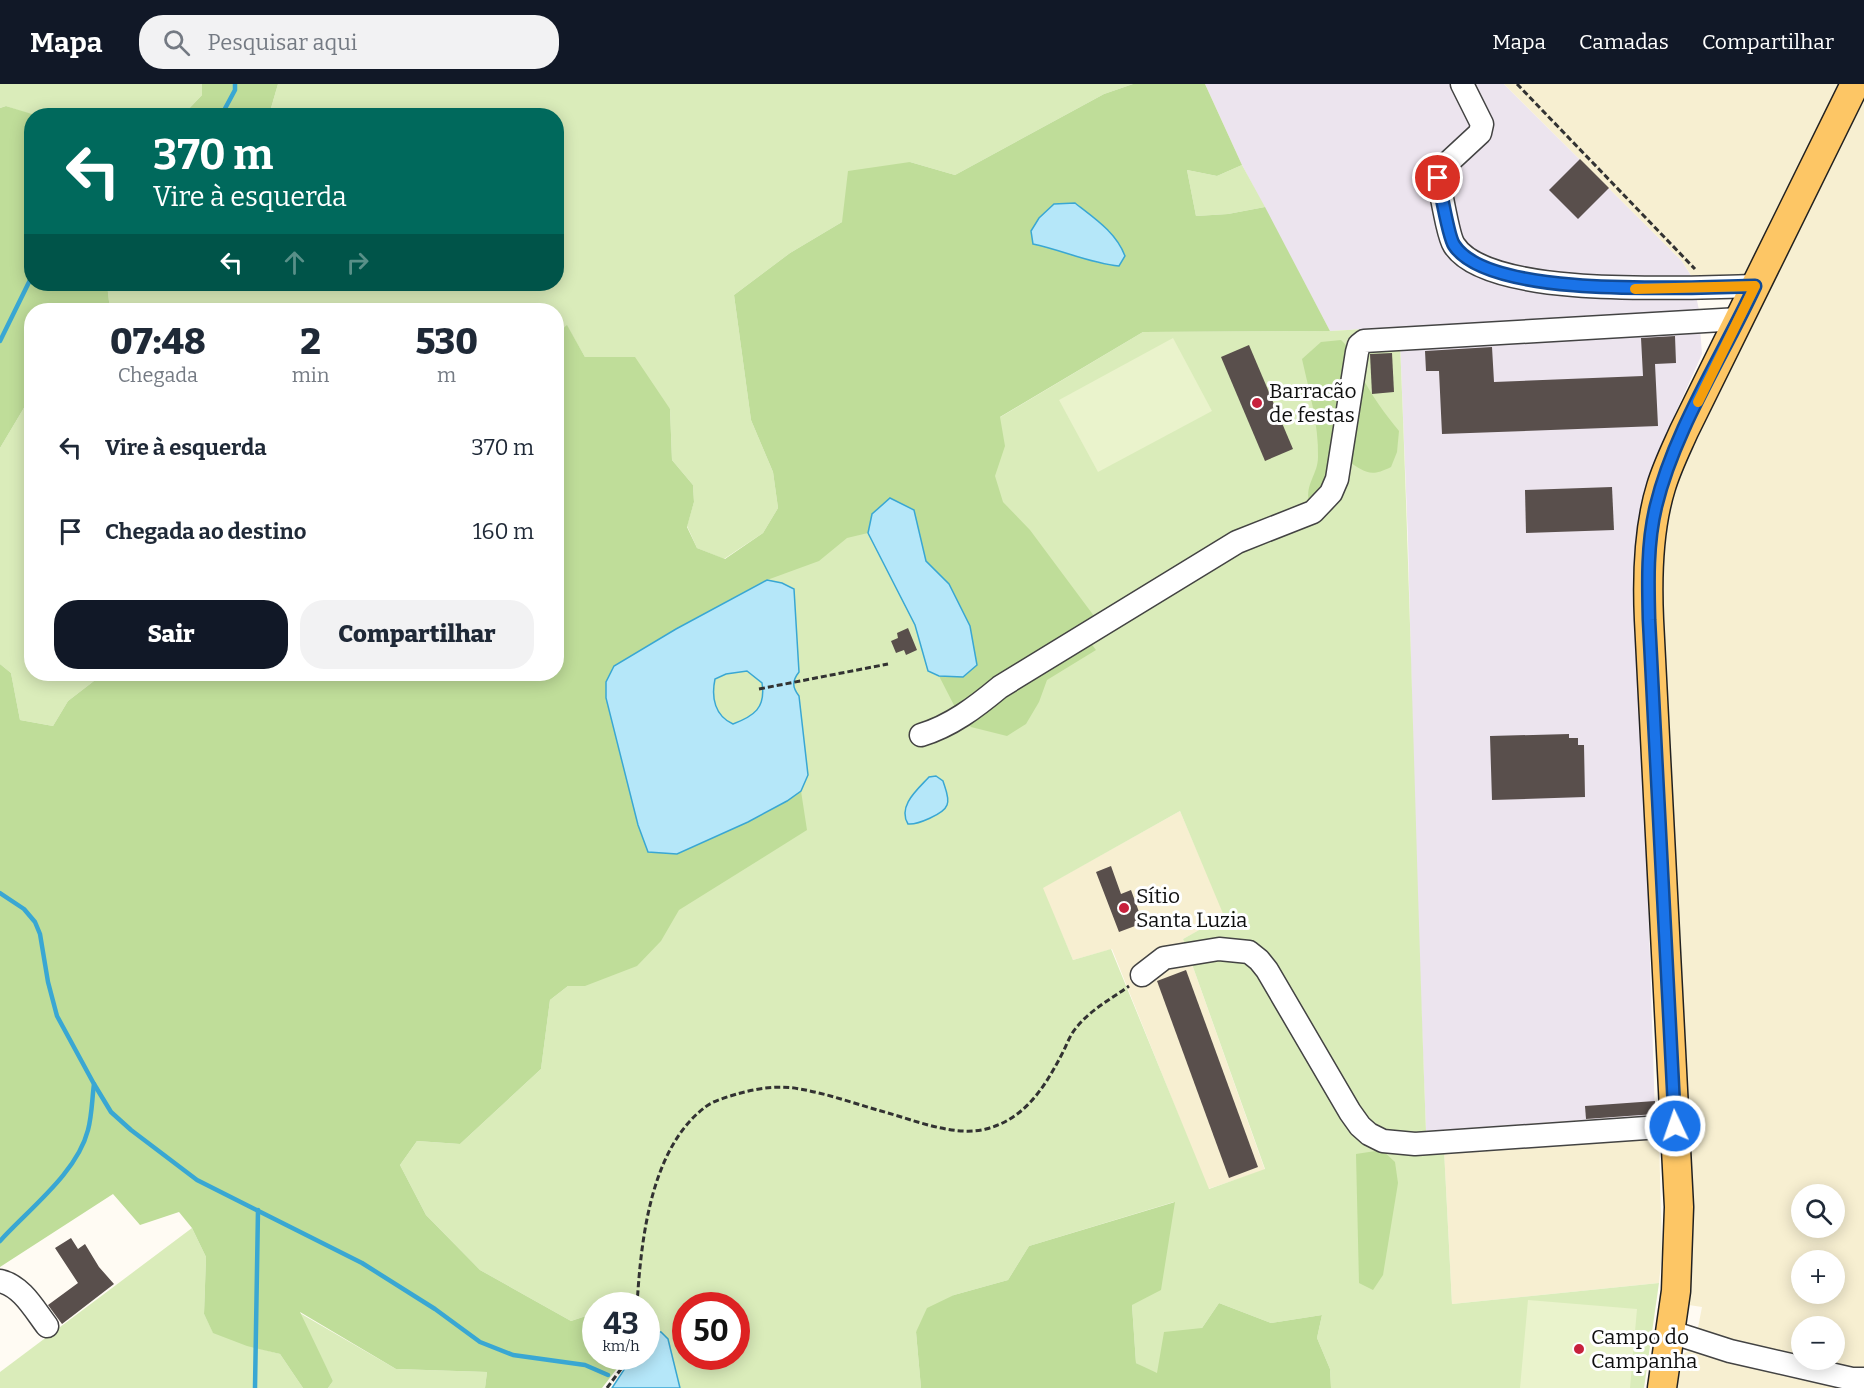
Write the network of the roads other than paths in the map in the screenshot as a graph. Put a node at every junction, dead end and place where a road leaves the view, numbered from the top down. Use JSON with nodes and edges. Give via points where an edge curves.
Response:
{"nodes":[{"id":1,"x":1462,"y":84,"type":"edge"},
{"id":2,"x":1855,"y":84,"type":"edge"},
{"id":3,"x":1755,"y":286,"type":"junction"},
{"id":4,"x":1739,"y":319,"type":"junction"},
{"id":5,"x":921,"y":735,"type":"dead end"},
{"id":6,"x":1142,"y":975,"type":"road end"},
{"id":7,"x":1675,"y":1126,"type":"junction"},
{"id":8,"x":0,"y":1281,"type":"edge"},
{"id":9,"x":47,"y":1326,"type":"dead end"},
{"id":10,"x":1671,"y":1332,"type":"junction"},
{"id":11,"x":1864,"y":1379,"type":"edge"},
{"id":12,"x":1662,"y":1388,"type":"edge"}],
"edges":[{"from":1,"to":3,"type":"street","via":[[1482,124],[1480,133],[1439,171],[1438,178],[1453,244],[1472,262],[1499,274],[1533,280],[1645,289]]},
{"from":2,"to":3,"type":"main road"},
{"from":3,"to":4,"type":"main road"},
{"from":4,"to":5,"type":"street","via":[[1364,341],[1357,352],[1337,479],[1331,493],[1313,512],[1238,542],[1000,687],[971,710]]},
{"from":4,"to":7,"type":"main road","via":[[1671,459],[1656,508],[1649,562]]},
{"from":6,"to":7,"type":"street","via":[[1164,958],[1220,949],[1249,952],[1267,970],[1350,1112],[1369,1134],[1383,1141],[1415,1144]]},
{"from":7,"to":10,"type":"main road","via":[[1679,1246]]},
{"from":8,"to":9,"type":"street","via":[[19,1290]]},
{"from":10,"to":11,"type":"street","via":[[1730,1351]]},
{"from":10,"to":12,"type":"main road"}]}
